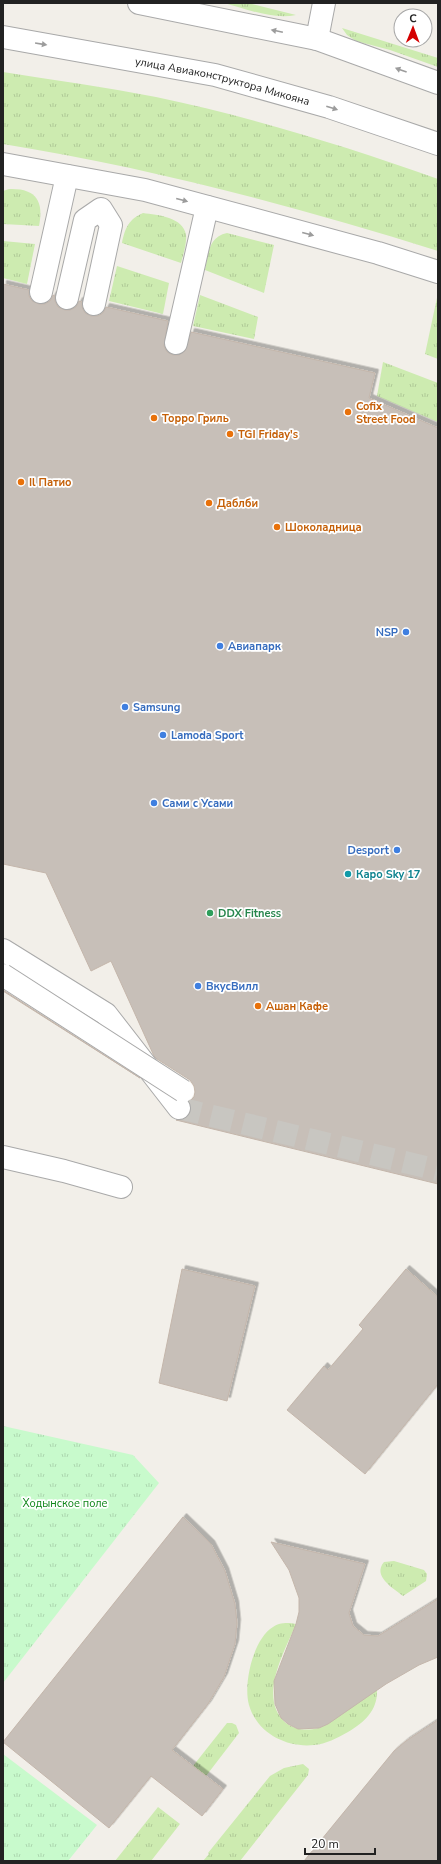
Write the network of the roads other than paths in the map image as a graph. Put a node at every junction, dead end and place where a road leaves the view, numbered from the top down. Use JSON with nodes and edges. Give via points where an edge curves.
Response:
{"nodes":[{"id":1,"x":139,"y":3,"type":"edge"},
{"id":2,"x":324,"y":3,"type":"edge"},
{"id":3,"x":3,"y":37,"type":"edge"},
{"id":4,"x":317,"y":39,"type":"junction"},
{"id":5,"x":438,"y":83,"type":"edge"},
{"id":6,"x":438,"y":144,"type":"edge"},
{"id":7,"x":12,"y":169,"type":"edge"},
{"id":8,"x":67,"y":176,"type":"junction"},
{"id":9,"x":107,"y":183,"type":"junction"},
{"id":10,"x":207,"y":207,"type":"junction"},
{"id":11,"x":101,"y":209,"type":"junction"},
{"id":12,"x":438,"y":272,"type":"edge"},
{"id":13,"x":40,"y":292,"type":"dead end"},
{"id":14,"x":67,"y":298,"type":"dead end"},
{"id":15,"x":94,"y":304,"type":"dead end"},
{"id":16,"x":176,"y":343,"type":"dead end"},
{"id":17,"x":3,"y":950,"type":"edge"},
{"id":18,"x":3,"y":976,"type":"edge"},
{"id":19,"x":3,"y":1157,"type":"edge"},
{"id":20,"x":121,"y":1187,"type":"dead end"}],
"edges":[{"from":4,"to":1,"type":"street","one_way":true},
{"from":2,"to":4,"type":"street"},
{"from":3,"to":6,"type":"street","name":"улица Авиаконструктора Микояна","one_way":true,"via":[[215,75],[330,107]]},
{"from":5,"to":4,"type":"street","one_way":true},
{"from":7,"to":8,"type":"street"},
{"from":8,"to":9,"type":"street"},
{"from":8,"to":13,"type":"street"},
{"from":9,"to":10,"type":"street","one_way":true},
{"from":9,"to":11,"type":"street"},
{"from":10,"to":12,"type":"street","one_way":true,"via":[[378,253]]},
{"from":10,"to":16,"type":"street"},
{"from":11,"to":14,"type":"street","via":[[85,220]]},
{"from":11,"to":15,"type":"street","via":[[111,225]]},
{"from":17,"to":18,"type":"street","bridge":true,"via":[[106,1014],[181,1099]]},
{"from":19,"to":20,"type":"street","via":[[64,1170]]}]}
